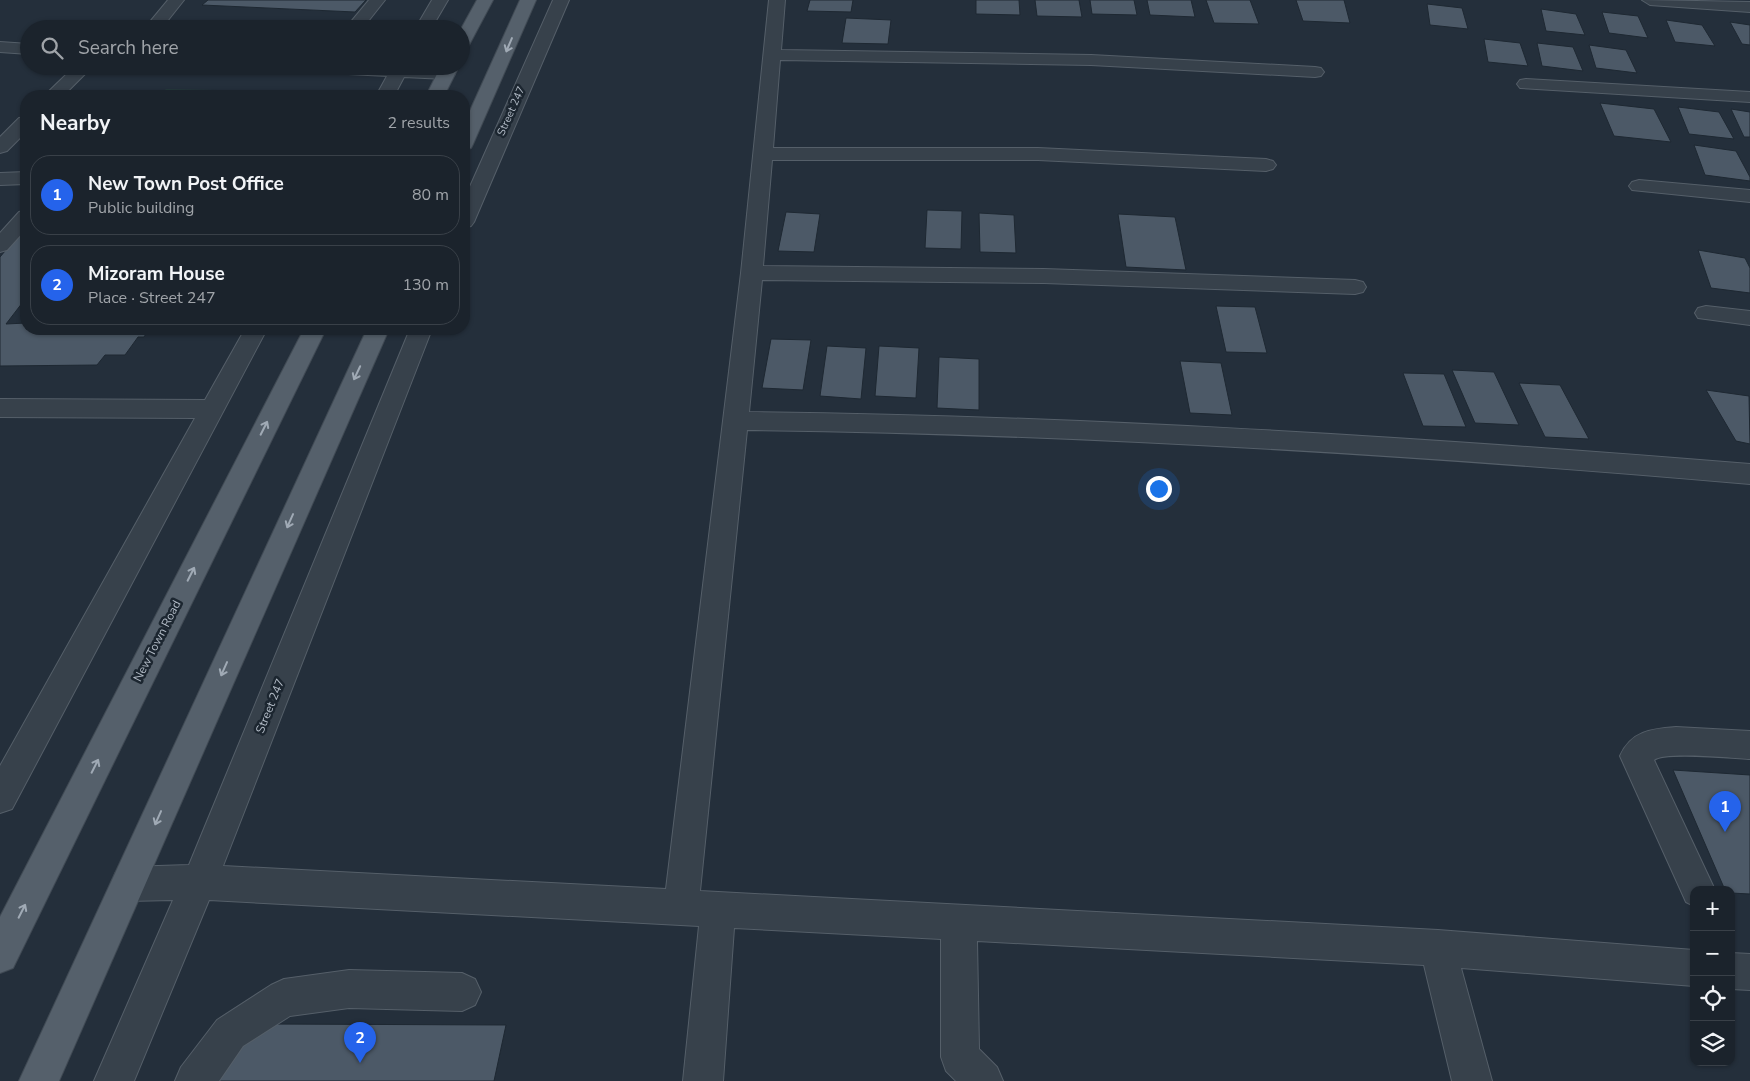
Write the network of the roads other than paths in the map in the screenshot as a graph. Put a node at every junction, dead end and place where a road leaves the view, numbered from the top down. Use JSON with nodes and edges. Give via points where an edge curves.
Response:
{"nodes":[{"id":1,"x":176,"y":0,"type":"edge"},
{"id":2,"x":377,"y":0,"type":"edge"},
{"id":3,"x":440,"y":0,"type":"edge"},
{"id":4,"x":485,"y":0,"type":"edge"},
{"id":5,"x":528,"y":0,"type":"edge"},
{"id":6,"x":561,"y":0,"type":"edge"},
{"id":7,"x":777,"y":0,"type":"edge"},
{"id":8,"x":1650,"y":0,"type":"edge"},
{"id":9,"x":1750,"y":7,"type":"edge"},
{"id":10,"x":159,"y":20,"type":"edge"},
{"id":11,"x":360,"y":20,"type":"edge"},
{"id":12,"x":428,"y":20,"type":"edge"},
{"id":13,"x":470,"y":28,"type":"edge"},
{"id":14,"x":0,"y":47,"type":"edge"},
{"id":15,"x":20,"y":48,"type":"edge"},
{"id":16,"x":772,"y":55,"type":"junction"},
{"id":17,"x":1315,"y":72,"type":"dead end"},
{"id":18,"x":75,"y":75,"type":"edge"},
{"id":19,"x":396,"y":75,"type":"edge"},
{"id":20,"x":445,"y":75,"type":"edge"},
{"id":21,"x":1526,"y":84,"type":"dead end"},
{"id":22,"x":59,"y":90,"type":"edge"},
{"id":23,"x":388,"y":90,"type":"edge"},
{"id":24,"x":437,"y":90,"type":"edge"},
{"id":25,"x":1750,"y":97,"type":"edge"},
{"id":26,"x":20,"y":128,"type":"edge"},
{"id":27,"x":470,"y":130,"type":"edge"},
{"id":28,"x":0,"y":147,"type":"edge"},
{"id":29,"x":763,"y":154,"type":"junction"},
{"id":30,"x":1266,"y":165,"type":"dead end"},
{"id":31,"x":20,"y":178,"type":"edge"},
{"id":32,"x":0,"y":179,"type":"edge"},
{"id":33,"x":1639,"y":186,"type":"dead end"},
{"id":34,"x":1750,"y":196,"type":"edge"},
{"id":35,"x":470,"y":208,"type":"edge"},
{"id":36,"x":20,"y":223,"type":"edge"},
{"id":37,"x":0,"y":246,"type":"edge"},
{"id":38,"x":752,"y":273,"type":"junction"},
{"id":39,"x":1355,"y":287,"type":"dead end"},
{"id":40,"x":1706,"y":313,"type":"dead end"},
{"id":41,"x":1750,"y":318,"type":"edge"},
{"id":42,"x":253,"y":335,"type":"edge"},
{"id":43,"x":312,"y":335,"type":"edge"},
{"id":44,"x":375,"y":335,"type":"edge"},
{"id":45,"x":419,"y":335,"type":"edge"},
{"id":46,"x":0,"y":408,"type":"edge"},
{"id":47,"x":211,"y":409,"type":"junction"},
{"id":48,"x":735,"y":421,"type":"junction"},
{"id":49,"x":1750,"y":474,"type":"edge"},
{"id":50,"x":1750,"y":745,"type":"edge"},
{"id":51,"x":0,"y":798,"type":"edge"},
{"id":52,"x":197,"y":882,"type":"junction"},
{"id":53,"x":128,"y":884,"type":"junction"},
{"id":54,"x":1696,"y":886,"type":"edge"},
{"id":55,"x":681,"y":908,"type":"junction"},
{"id":56,"x":718,"y":910,"type":"junction"},
{"id":57,"x":959,"y":922,"type":"junction"},
{"id":58,"x":1438,"y":948,"type":"junction"},
{"id":59,"x":0,"y":955,"type":"edge"},
{"id":60,"x":1690,"y":968,"type":"edge"},
{"id":61,"x":462,"y":992,"type":"dead end"},
{"id":62,"x":39,"y":1081,"type":"edge"},
{"id":63,"x":114,"y":1081,"type":"edge"},
{"id":64,"x":195,"y":1081,"type":"edge"},
{"id":65,"x":703,"y":1081,"type":"edge"},
{"id":66,"x":983,"y":1081,"type":"edge"},
{"id":67,"x":1472,"y":1081,"type":"edge"}],
"edges":[{"from":1,"to":10,"type":"street"},
{"from":2,"to":11,"type":"street"},
{"from":3,"to":12,"type":"street"},
{"from":4,"to":13,"type":"main road"},
{"from":5,"to":27,"type":"main road","one_way":true},
{"from":6,"to":35,"type":"street","name":"Street 247"},
{"from":7,"to":16,"type":"street"},
{"from":8,"to":9,"type":"street"},
{"from":14,"to":15,"type":"street"},
{"from":16,"to":17,"type":"street","via":[[1091,60]]},
{"from":16,"to":29,"type":"street"},
{"from":18,"to":22,"type":"street"},
{"from":19,"to":23,"type":"street"},
{"from":20,"to":24,"type":"main road"},
{"from":21,"to":25,"type":"street"},
{"from":26,"to":28,"type":"street"},
{"from":29,"to":30,"type":"street","via":[[1038,154]]},
{"from":29,"to":38,"type":"street"},
{"from":31,"to":32,"type":"street"},
{"from":33,"to":34,"type":"street"},
{"from":36,"to":37,"type":"street"},
{"from":38,"to":39,"type":"street","via":[[1044,276]]},
{"from":38,"to":48,"type":"street"},
{"from":40,"to":41,"type":"street"},
{"from":42,"to":47,"type":"street"},
{"from":59,"to":43,"type":"main road","name":"New Town Road","one_way":true},
{"from":44,"to":53,"type":"main road","one_way":true},
{"from":45,"to":52,"type":"street","name":"Street 247"},
{"from":46,"to":47,"type":"street"},
{"from":47,"to":51,"type":"street"},
{"from":48,"to":49,"type":"street","via":[[1098,429],[1485,452]]},
{"from":48,"to":55,"type":"street"},
{"from":50,"to":54,"type":"street","via":[[1676,741],[1650,743],[1636,756]]},
{"from":52,"to":53,"type":"street"},
{"from":52,"to":55,"type":"street"},
{"from":52,"to":63,"type":"street","name":"Street 247"},
{"from":53,"to":62,"type":"main road"},
{"from":55,"to":56,"type":"street"},
{"from":56,"to":57,"type":"street"},
{"from":56,"to":65,"type":"street"},
{"from":57,"to":58,"type":"street"},
{"from":57,"to":66,"type":"street","via":[[960,1057]]},
{"from":58,"to":60,"type":"street"},
{"from":58,"to":67,"type":"street"},
{"from":61,"to":64,"type":"street","via":[[349,990],[284,998],[230,1033]]}]}
